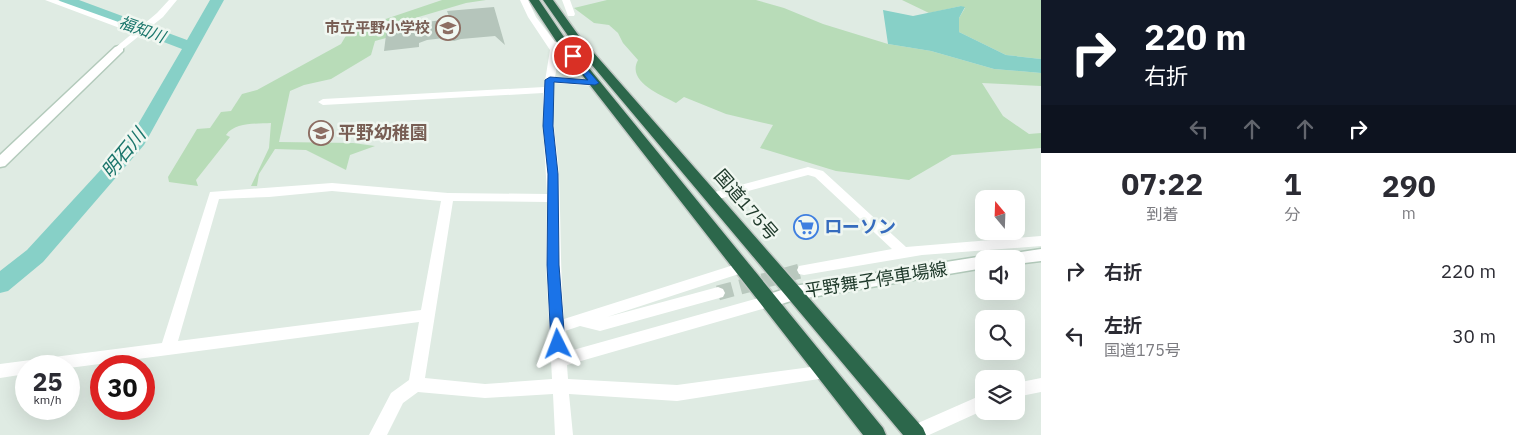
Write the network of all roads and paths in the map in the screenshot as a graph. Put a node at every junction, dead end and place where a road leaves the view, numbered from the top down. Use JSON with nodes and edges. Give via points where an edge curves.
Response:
{"nodes":[{"id":1,"x":49,"y":0,"type":"edge"},
{"id":2,"x":173,"y":0,"type":"edge"},
{"id":3,"x":524,"y":0,"type":"edge"},
{"id":4,"x":534,"y":0,"type":"edge"},
{"id":5,"x":548,"y":0,"type":"edge"},
{"id":6,"x":566,"y":0,"type":"edge"},
{"id":7,"x":571,"y":14,"type":"dead end"},
{"id":8,"x":138,"y":32,"type":"junction"},
{"id":9,"x":557,"y":44,"type":"junction"},
{"id":10,"x":119,"y":49,"type":"joint"},
{"id":11,"x":595,"y":83,"type":"junction"},
{"id":12,"x":549,"y":85,"type":"junction"},
{"id":13,"x":323,"y":102,"type":"dead end"},
{"id":14,"x":0,"y":163,"type":"edge"},
{"id":15,"x":448,"y":197,"type":"junction"},
{"id":16,"x":711,"y":197,"type":"junction"},
{"id":17,"x":554,"y":198,"type":"junction"},
{"id":18,"x":1041,"y":241,"type":"edge"},
{"id":19,"x":999,"y":243,"type":"junction"},
{"id":20,"x":1005,"y":250,"type":"edge"},
{"id":21,"x":904,"y":253,"type":"junction"},
{"id":22,"x":1041,"y":255,"type":"edge"},
{"id":23,"x":1025,"y":257,"type":"edge"},
{"id":24,"x":975,"y":263,"type":"edge"},
{"id":25,"x":743,"y":267,"type":"junction"},
{"id":26,"x":804,"y":270,"type":"tunnel mouth"},
{"id":27,"x":718,"y":293,"type":"tunnel mouth"},
{"id":28,"x":794,"y":293,"type":"junction"},
{"id":29,"x":769,"y":301,"type":"junction"},
{"id":30,"x":429,"y":315,"type":"junction"},
{"id":31,"x":581,"y":320,"type":"junction"},
{"id":32,"x":557,"y":327,"type":"junction"},
{"id":33,"x":168,"y":349,"type":"junction"},
{"id":34,"x":80,"y":360,"type":"edge"},
{"id":35,"x":559,"y":361,"type":"junction"},
{"id":36,"x":15,"y":368,"type":"edge"},
{"id":37,"x":0,"y":370,"type":"edge"},
{"id":38,"x":826,"y":372,"type":"junction"},
{"id":39,"x":416,"y":384,"type":"junction"},
{"id":40,"x":1041,"y":384,"type":"edge"},
{"id":41,"x":561,"y":386,"type":"junction"},
{"id":42,"x":1025,"y":388,"type":"edge"},
{"id":43,"x":975,"y":406,"type":"edge"},
{"id":44,"x":916,"y":434,"type":"edge"},
{"id":45,"x":378,"y":435,"type":"edge"},
{"id":46,"x":564,"y":435,"type":"edge"},
{"id":47,"x":876,"y":435,"type":"edge"}],
"edges":[{"from":1,"to":8,"type":"street"},
{"from":2,"to":8,"type":"street"},
{"from":3,"to":9,"type":"street","via":[[532,17]]},
{"from":4,"to":9,"type":"highway"},
{"from":5,"to":16,"type":"highway","name":"国道175号","via":[[576,38]]},
{"from":6,"to":7,"type":"street"},
{"from":8,"to":10,"type":"street"},
{"from":9,"to":11,"type":"highway"},
{"from":9,"to":12,"type":"street"},
{"from":10,"to":14,"type":"main road"},
{"from":11,"to":12,"type":"street"},
{"from":11,"to":25,"type":"highway"},
{"from":12,"to":13,"type":"street"},
{"from":12,"to":17,"type":"street","via":[[548,126]]},
{"from":15,"to":17,"type":"street"},
{"from":15,"to":30,"type":"street"},
{"from":15,"to":33,"type":"street","via":[[332,187],[214,195]]},
{"from":16,"to":21,"type":"street","via":[[813,172]]},
{"from":16,"to":28,"type":"highway","name":"国道175号"},
{"from":17,"to":32,"type":"street","via":[[553,265]]},
{"from":18,"to":19,"type":"street"},
{"from":19,"to":20,"type":"street"},
{"from":19,"to":21,"type":"street"},
{"from":21,"to":26,"type":"street"},
{"from":22,"to":23,"type":"main road"},
{"from":24,"to":28,"type":"main road","name":"平野舞子停車場線"},
{"from":25,"to":29,"type":"highway"},
{"from":25,"to":31,"type":"street"},
{"from":27,"to":31,"type":"street","via":[[600,325]]},
{"from":28,"to":29,"type":"main road","name":"平野舞子停車場線"},
{"from":28,"to":44,"type":"highway","name":"国道175号"},
{"from":29,"to":35,"type":"street"},
{"from":29,"to":38,"type":"highway"},
{"from":30,"to":33,"type":"street"},
{"from":30,"to":39,"type":"street"},
{"from":31,"to":32,"type":"street"},
{"from":32,"to":35,"type":"street"},
{"from":33,"to":34,"type":"street"},
{"from":35,"to":41,"type":"street"},
{"from":36,"to":37,"type":"street"},
{"from":38,"to":41,"type":"street","via":[[677,392]]},
{"from":38,"to":47,"type":"highway"},
{"from":39,"to":41,"type":"street","via":[[485,391]]},
{"from":39,"to":45,"type":"street","via":[[397,398]]},
{"from":40,"to":42,"type":"street"},
{"from":41,"to":46,"type":"street"},
{"from":43,"to":44,"type":"street"}]}
